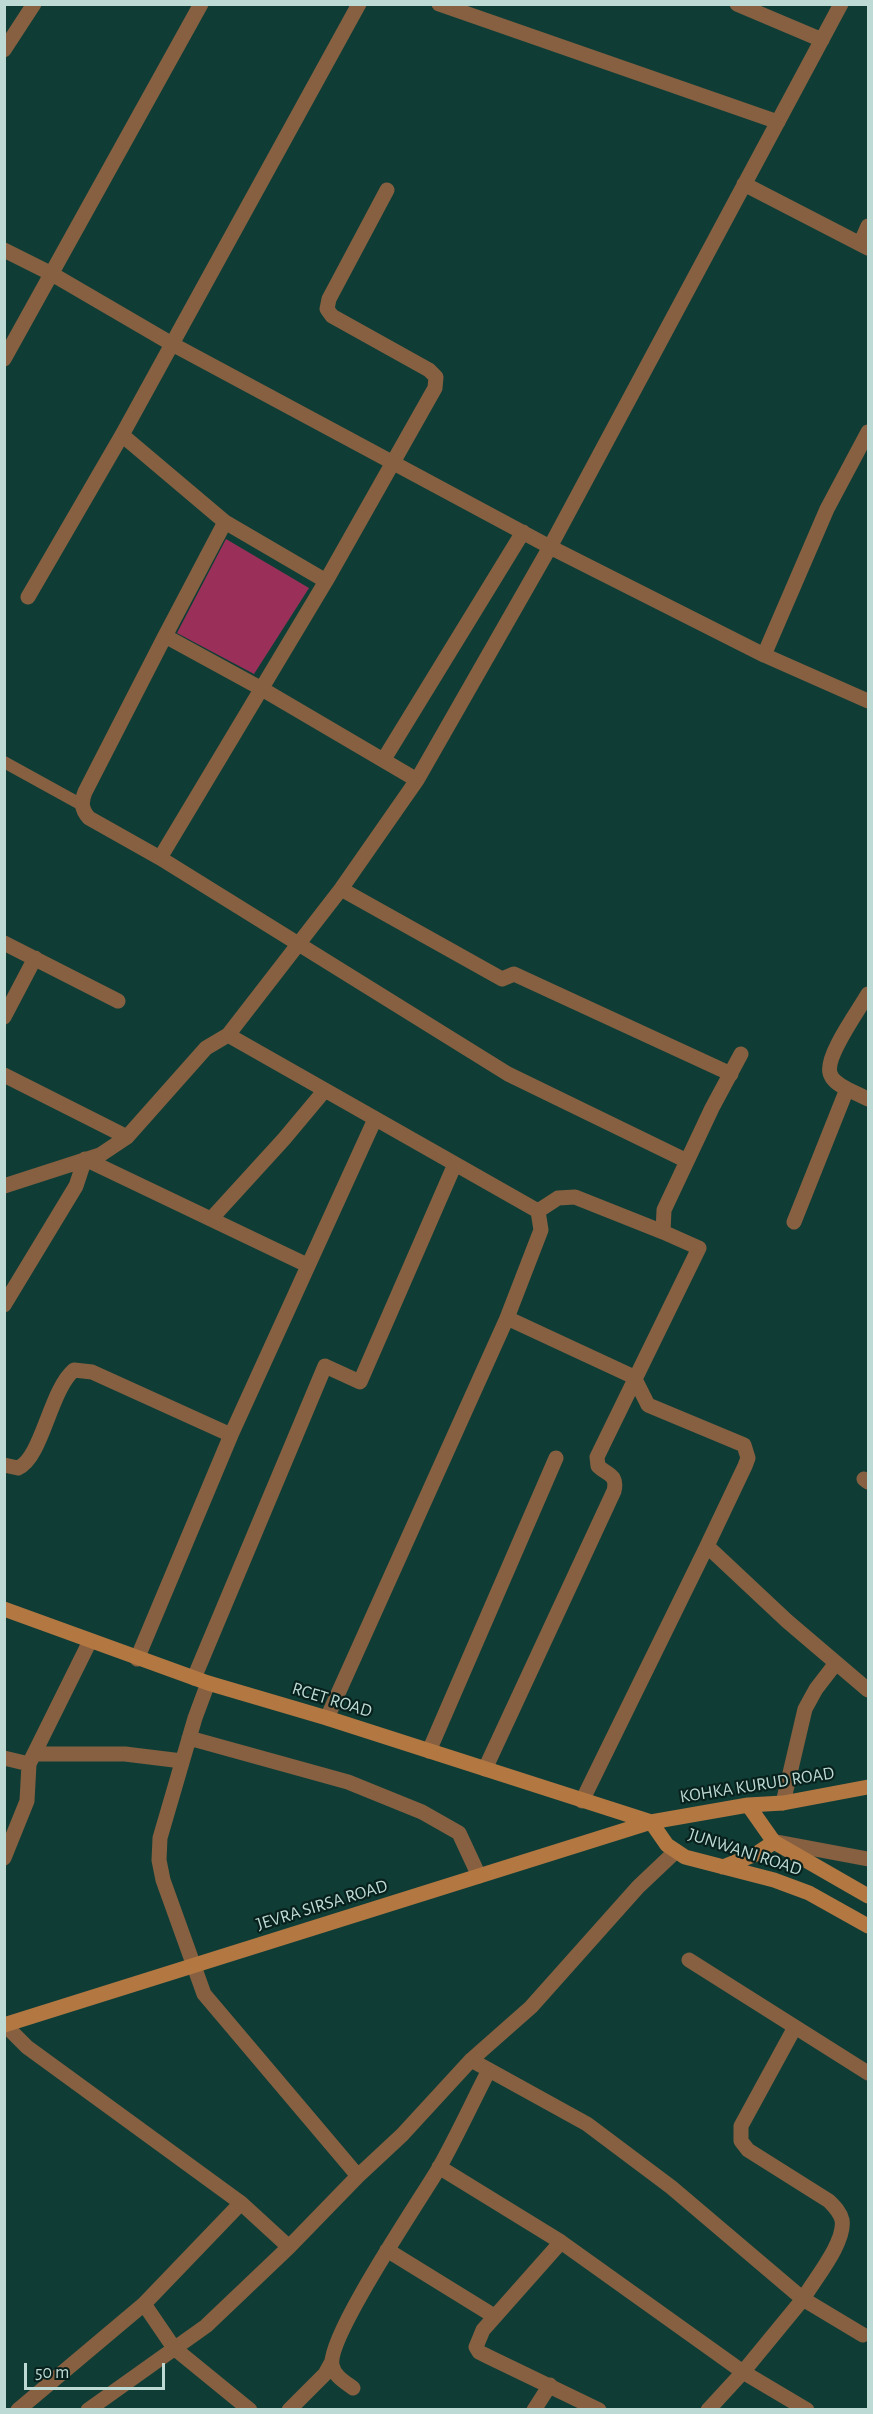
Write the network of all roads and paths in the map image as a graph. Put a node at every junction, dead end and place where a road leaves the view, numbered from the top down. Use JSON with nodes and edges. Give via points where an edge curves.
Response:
{"nodes":[{"id":1,"x":34,"y":4,"type":"edge"},
{"id":2,"x":201,"y":4,"type":"edge"},
{"id":3,"x":359,"y":4,"type":"edge"},
{"id":4,"x":439,"y":4,"type":"edge"},
{"id":5,"x":736,"y":4,"type":"edge"},
{"id":6,"x":841,"y":4,"type":"edge"},
{"id":7,"x":822,"y":40,"type":"junction"},
{"id":8,"x":4,"y":50,"type":"edge"},
{"id":9,"x":778,"y":122,"type":"junction"},
{"id":10,"x":744,"y":184,"type":"junction"},
{"id":11,"x":387,"y":190,"type":"dead end"},
{"id":12,"x":868,"y":226,"type":"edge"},
{"id":13,"x":864,"y":246,"type":"edge"},
{"id":14,"x":4,"y":250,"type":"edge"},
{"id":15,"x":52,"y":274,"type":"junction"},
{"id":16,"x":172,"y":344,"type":"junction"},
{"id":17,"x":4,"y":359,"type":"edge"},
{"id":18,"x":868,"y":432,"type":"edge"},
{"id":19,"x":122,"y":435,"type":"junction"},
{"id":20,"x":394,"y":463,"type":"junction"},
{"id":21,"x":225,"y":522,"type":"junction"},
{"id":22,"x":523,"y":532,"type":"junction"},
{"id":23,"x":550,"y":547,"type":"junction"},
{"id":24,"x":326,"y":581,"type":"junction"},
{"id":25,"x":28,"y":597,"type":"dead end"},
{"id":26,"x":165,"y":636,"type":"junction"},
{"id":27,"x":764,"y":655,"type":"junction"},
{"id":28,"x":262,"y":689,"type":"junction"},
{"id":29,"x":868,"y":701,"type":"edge"},
{"id":30,"x":384,"y":759,"type":"junction"},
{"id":31,"x":4,"y":762,"type":"edge"},
{"id":32,"x":417,"y":780,"type":"junction"},
{"id":33,"x":82,"y":805,"type":"junction"},
{"id":34,"x":159,"y":858,"type":"junction"},
{"id":35,"x":341,"y":889,"type":"junction"},
{"id":36,"x":298,"y":942,"type":"junction"},
{"id":37,"x":4,"y":943,"type":"edge"},
{"id":38,"x":35,"y":958,"type":"junction"},
{"id":39,"x":868,"y":994,"type":"edge"},
{"id":40,"x":118,"y":1001,"type":"dead end"},
{"id":41,"x":4,"y":1017,"type":"edge"},
{"id":42,"x":228,"y":1035,"type":"junction"},
{"id":43,"x":741,"y":1054,"type":"dead end"},
{"id":44,"x":731,"y":1074,"type":"junction"},
{"id":45,"x":4,"y":1075,"type":"edge"},
{"id":46,"x":847,"y":1089,"type":"junction"},
{"id":47,"x":325,"y":1090,"type":"junction"},
{"id":48,"x":868,"y":1099,"type":"edge"},
{"id":49,"x":375,"y":1119,"type":"junction"},
{"id":50,"x":127,"y":1137,"type":"junction"},
{"id":51,"x":85,"y":1160,"type":"junction"},
{"id":52,"x":687,"y":1161,"type":"junction"},
{"id":53,"x":455,"y":1164,"type":"junction"},
{"id":54,"x":4,"y":1186,"type":"edge"},
{"id":55,"x":538,"y":1211,"type":"junction"},
{"id":56,"x":211,"y":1219,"type":"junction"},
{"id":57,"x":794,"y":1222,"type":"dead end"},
{"id":58,"x":663,"y":1232,"type":"junction"},
{"id":59,"x":308,"y":1265,"type":"junction"},
{"id":60,"x":4,"y":1305,"type":"edge"},
{"id":61,"x":507,"y":1318,"type":"junction"},
{"id":62,"x":634,"y":1377,"type":"junction"},
{"id":63,"x":231,"y":1435,"type":"junction"},
{"id":64,"x":556,"y":1458,"type":"dead end"},
{"id":65,"x":4,"y":1465,"type":"edge"},
{"id":66,"x":707,"y":1546,"type":"junction"},
{"id":67,"x":4,"y":1609,"type":"edge"},
{"id":68,"x":90,"y":1641,"type":"junction"},
{"id":69,"x":137,"y":1659,"type":"junction"},
{"id":70,"x":836,"y":1663,"type":"junction"},
{"id":71,"x":201,"y":1680,"type":"junction"},
{"id":72,"x":868,"y":1690,"type":"edge"},
{"id":73,"x":327,"y":1718,"type":"junction"},
{"id":74,"x":189,"y":1738,"type":"junction"},
{"id":75,"x":429,"y":1751,"type":"junction"},
{"id":76,"x":4,"y":1758,"type":"edge"},
{"id":77,"x":31,"y":1759,"type":"junction"},
{"id":78,"x":182,"y":1761,"type":"junction"},
{"id":79,"x":485,"y":1769,"type":"junction"},
{"id":80,"x":868,"y":1786,"type":"edge"},
{"id":81,"x":582,"y":1801,"type":"junction"},
{"id":82,"x":783,"y":1803,"type":"junction"},
{"id":83,"x":748,"y":1805,"type":"junction"},
{"id":84,"x":651,"y":1822,"type":"junction"},
{"id":85,"x":774,"y":1842,"type":"junction"},
{"id":86,"x":676,"y":1851,"type":"junction"},
{"id":87,"x":4,"y":1858,"type":"edge"},
{"id":88,"x":868,"y":1859,"type":"edge"},
{"id":89,"x":723,"y":1867,"type":"junction"},
{"id":90,"x":479,"y":1876,"type":"junction"},
{"id":91,"x":868,"y":1896,"type":"edge"},
{"id":92,"x":868,"y":1926,"type":"edge"},
{"id":93,"x":689,"y":1960,"type":"dead end"},
{"id":94,"x":193,"y":1966,"type":"junction"},
{"id":95,"x":5,"y":2025,"type":"edge"},
{"id":96,"x":795,"y":2027,"type":"junction"},
{"id":97,"x":471,"y":2060,"type":"junction"},
{"id":98,"x":489,"y":2070,"type":"junction"},
{"id":99,"x":868,"y":2073,"type":"edge"},
{"id":100,"x":439,"y":2167,"type":"junction"},
{"id":101,"x":358,"y":2176,"type":"junction"},
{"id":102,"x":241,"y":2203,"type":"junction"},
{"id":103,"x":561,"y":2242,"type":"junction"},
{"id":104,"x":289,"y":2247,"type":"junction"},
{"id":105,"x":387,"y":2250,"type":"junction"},
{"id":106,"x":803,"y":2299,"type":"junction"},
{"id":107,"x":144,"y":2304,"type":"junction"},
{"id":108,"x":494,"y":2316,"type":"junction"},
{"id":109,"x":863,"y":2335,"type":"dead end"},
{"id":110,"x":174,"y":2348,"type":"junction"},
{"id":111,"x":331,"y":2363,"type":"junction"},
{"id":112,"x":743,"y":2372,"type":"junction"},
{"id":113,"x":550,"y":2385,"type":"junction"},
{"id":114,"x":353,"y":2388,"type":"dead end"},
{"id":115,"x":18,"y":2409,"type":"edge"},
{"id":116,"x":88,"y":2409,"type":"edge"},
{"id":117,"x":250,"y":2409,"type":"edge"},
{"id":118,"x":289,"y":2409,"type":"edge"},
{"id":119,"x":534,"y":2409,"type":"edge"},
{"id":120,"x":599,"y":2409,"type":"edge"},
{"id":121,"x":708,"y":2409,"type":"edge"},
{"id":122,"x":807,"y":2409,"type":"edge"}],
"edges":[{"from":1,"to":8,"type":"street"},
{"from":2,"to":15,"type":"street"},
{"from":3,"to":16,"type":"street"},
{"from":4,"to":9,"type":"street"},
{"from":5,"to":7,"type":"street"},
{"from":6,"to":7,"type":"street"},
{"from":7,"to":9,"type":"street"},
{"from":9,"to":10,"type":"street"},
{"from":10,"to":13,"type":"street"},
{"from":10,"to":23,"type":"street"},
{"from":11,"to":20,"type":"street","via":[[329,298],[327,309],[332,316],[436,377],[435,388]]},
{"from":12,"to":13,"type":"street"},
{"from":14,"to":15,"type":"street"},
{"from":15,"to":16,"type":"street"},
{"from":15,"to":17,"type":"street"},
{"from":16,"to":19,"type":"street"},
{"from":16,"to":20,"type":"street"},
{"from":18,"to":27,"type":"street","via":[[827,509]]},
{"from":19,"to":21,"type":"street"},
{"from":19,"to":25,"type":"street"},
{"from":20,"to":22,"type":"street"},
{"from":20,"to":24,"type":"street"},
{"from":21,"to":24,"type":"street"},
{"from":21,"to":26,"type":"street"},
{"from":22,"to":23,"type":"street"},
{"from":22,"to":30,"type":"street"},
{"from":23,"to":27,"type":"street"},
{"from":23,"to":32,"type":"street"},
{"from":24,"to":28,"type":"street"},
{"from":26,"to":28,"type":"street"},
{"from":26,"to":33,"type":"street","via":[[85,792]]},
{"from":27,"to":29,"type":"street"},
{"from":28,"to":30,"type":"street"},
{"from":28,"to":34,"type":"street"},
{"from":30,"to":32,"type":"street"},
{"from":31,"to":33,"type":"lane"},
{"from":32,"to":35,"type":"street"},
{"from":33,"to":34,"type":"street","via":[[88,818]]},
{"from":34,"to":36,"type":"street"},
{"from":35,"to":36,"type":"street"},
{"from":35,"to":44,"type":"street","via":[[502,979],[514,974]]},
{"from":36,"to":42,"type":"street"},
{"from":36,"to":52,"type":"street","via":[[508,1074]]},
{"from":37,"to":38,"type":"street"},
{"from":38,"to":40,"type":"street"},
{"from":38,"to":41,"type":"street"},
{"from":39,"to":46,"type":"street","via":[[831,1062],[830,1076]]},
{"from":42,"to":47,"type":"street"},
{"from":42,"to":50,"type":"street","via":[[206,1048]]},
{"from":43,"to":44,"type":"street"},
{"from":44,"to":52,"type":"street"},
{"from":45,"to":50,"type":"street"},
{"from":46,"to":48,"type":"street"},
{"from":46,"to":57,"type":"street"},
{"from":47,"to":49,"type":"street"},
{"from":47,"to":56,"type":"street"},
{"from":49,"to":53,"type":"street"},
{"from":49,"to":59,"type":"street"},
{"from":50,"to":51,"type":"street"},
{"from":51,"to":54,"type":"street"},
{"from":51,"to":56,"type":"street"},
{"from":51,"to":60,"type":"street","via":[[76,1186]]},
{"from":52,"to":58,"type":"street","via":[[664,1210]]},
{"from":53,"to":55,"type":"street"},
{"from":53,"to":71,"type":"street","via":[[360,1382],[325,1366]]},
{"from":55,"to":58,"type":"street","via":[[558,1198],[575,1197]]},
{"from":55,"to":61,"type":"street","via":[[541,1230]]},
{"from":56,"to":59,"type":"street"},
{"from":58,"to":62,"type":"street","via":[[699,1248]]},
{"from":59,"to":63,"type":"street"},
{"from":61,"to":62,"type":"street"},
{"from":61,"to":73,"type":"street"},
{"from":62,"to":66,"type":"street","via":[[648,1405],[740,1441],[747,1451],[745,1466]]},
{"from":62,"to":79,"type":"street","via":[[597,1457],[598,1466],[615,1479],[614,1491]]},
{"from":63,"to":65,"type":"street","via":[[92,1372],[74,1370],[61,1385],[26,1462],[18,1468]]},
{"from":63,"to":69,"type":"street"},
{"from":64,"to":75,"type":"street"},
{"from":66,"to":70,"type":"street"},
{"from":66,"to":81,"type":"street"},
{"from":67,"to":68,"type":"main road","name":"RCET ROAD"},
{"from":68,"to":69,"type":"main road","name":"RCET ROAD"},
{"from":68,"to":77,"type":"street"},
{"from":69,"to":71,"type":"main road","name":"RCET ROAD"},
{"from":70,"to":72,"type":"street"},
{"from":70,"to":82,"type":"street","via":[[805,1709]]},
{"from":71,"to":73,"type":"main road","name":"RCET ROAD"},
{"from":71,"to":74,"type":"street"},
{"from":73,"to":75,"type":"main road","name":"RCET ROAD"},
{"from":74,"to":78,"type":"street"},
{"from":74,"to":90,"type":"street","via":[[348,1782],[422,1812],[459,1833]]},
{"from":75,"to":79,"type":"main road","name":"RCET ROAD"},
{"from":76,"to":77,"type":"street"},
{"from":77,"to":78,"type":"street","via":[[125,1754]]},
{"from":77,"to":87,"type":"street","via":[[27,1801]]},
{"from":78,"to":94,"type":"street","via":[[160,1838],[159,1860]]},
{"from":79,"to":81,"type":"main road","name":"RCET ROAD"},
{"from":80,"to":82,"type":"main road","name":"KOHKA KURUD ROAD"},
{"from":81,"to":84,"type":"main road","name":"RCET ROAD"},
{"from":82,"to":83,"type":"main road","name":"KOHKA KURUD ROAD"},
{"from":83,"to":84,"type":"main road","name":"KOHKA KURUD ROAD"},
{"from":83,"to":85,"type":"main road","name":"JUNWANI ROAD"},
{"from":84,"to":86,"type":"main road","name":"JUNWANI ROAD"},
{"from":84,"to":90,"type":"main road","name":"JEVRA SIRSA ROAD"},
{"from":85,"to":88,"type":"street"},
{"from":85,"to":89,"type":"main road"},
{"from":85,"to":91,"type":"main road","name":"JUNWANI ROAD"},
{"from":86,"to":89,"type":"main road","name":"JUNWANI ROAD"},
{"from":86,"to":97,"type":"street","via":[[638,1887],[531,2007]]},
{"from":89,"to":92,"type":"main road","name":"JUNWANI ROAD","via":[[809,1893]]},
{"from":90,"to":94,"type":"main road","name":"JEVRA SIRSA ROAD"},
{"from":93,"to":96,"type":"street"},
{"from":94,"to":95,"type":"main road","name":"JEVRA SIRSA ROAD"},
{"from":94,"to":101,"type":"street","via":[[204,1994]]},
{"from":95,"to":102,"type":"street","via":[[27,2047]]},
{"from":96,"to":99,"type":"street"},
{"from":96,"to":106,"type":"street","via":[[740,2134],[744,2147],[829,2201],[842,2220],[838,2244]]},
{"from":97,"to":98,"type":"street"},
{"from":97,"to":101,"type":"street"},
{"from":98,"to":100,"type":"street"},
{"from":98,"to":106,"type":"street","via":[[587,2124],[672,2187]]},
{"from":100,"to":103,"type":"street"},
{"from":100,"to":105,"type":"street"},
{"from":101,"to":104,"type":"street"},
{"from":102,"to":104,"type":"street"},
{"from":102,"to":107,"type":"street"},
{"from":103,"to":108,"type":"street"},
{"from":103,"to":112,"type":"street"},
{"from":104,"to":110,"type":"street","via":[[206,2326]]},
{"from":105,"to":108,"type":"street"},
{"from":105,"to":111,"type":"street","via":[[341,2334]]},
{"from":106,"to":109,"type":"street"},
{"from":106,"to":112,"type":"street"},
{"from":107,"to":110,"type":"street"},
{"from":107,"to":115,"type":"street"},
{"from":108,"to":113,"type":"street","via":[[478,2339],[479,2352]]},
{"from":110,"to":116,"type":"street"},
{"from":110,"to":117,"type":"street"},
{"from":111,"to":114,"type":"street","via":[[335,2373]]},
{"from":111,"to":118,"type":"street"},
{"from":112,"to":121,"type":"street"},
{"from":112,"to":122,"type":"street"},
{"from":113,"to":119,"type":"street"},
{"from":113,"to":120,"type":"street"}]}
